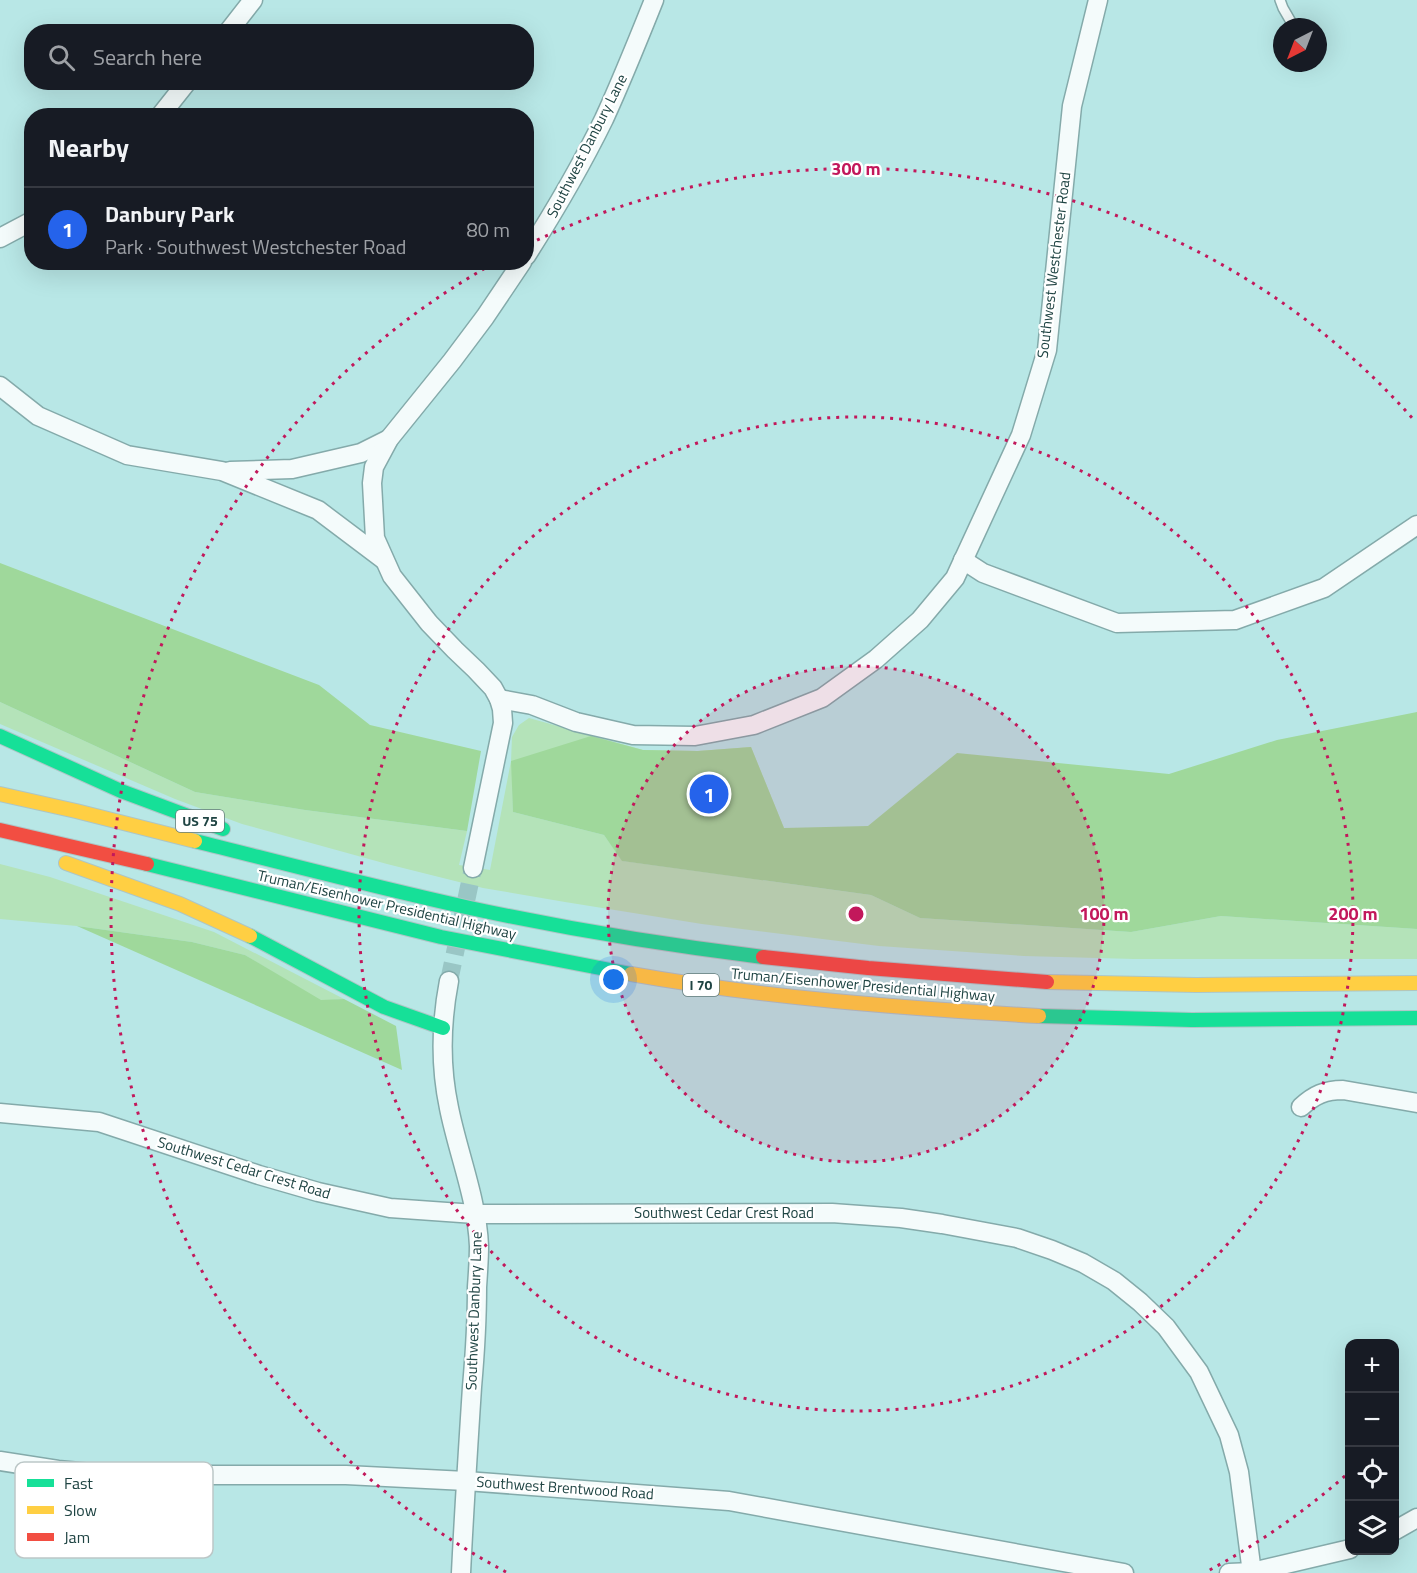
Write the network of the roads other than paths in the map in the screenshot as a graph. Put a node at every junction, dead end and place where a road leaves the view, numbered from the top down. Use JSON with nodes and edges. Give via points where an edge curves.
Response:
{"nodes":[{"id":1,"x":253,"y":0,"type":"edge"},
{"id":2,"x":654,"y":0,"type":"edge"},
{"id":3,"x":1098,"y":0,"type":"edge"},
{"id":4,"x":1280,"y":0,"type":"edge"},
{"id":5,"x":1289,"y":18,"type":"edge"},
{"id":6,"x":234,"y":24,"type":"edge"},
{"id":7,"x":181,"y":90,"type":"edge"},
{"id":8,"x":166,"y":108,"type":"edge"},
{"id":9,"x":24,"y":225,"type":"edge"},
{"id":10,"x":0,"y":238,"type":"edge"},
{"id":11,"x":534,"y":243,"type":"edge"},
{"id":12,"x":517,"y":270,"type":"edge"},
{"id":13,"x":0,"y":386,"type":"edge"},
{"id":14,"x":389,"y":439,"type":"junction"},
{"id":15,"x":222,"y":471,"type":"junction"},
{"id":16,"x":1417,"y":525,"type":"edge"},
{"id":17,"x":383,"y":559,"type":"junction"},
{"id":18,"x":963,"y":560,"type":"junction"},
{"id":19,"x":499,"y":699,"type":"junction"},
{"id":20,"x":0,"y":736,"type":"edge"},
{"id":21,"x":0,"y":794,"type":"edge"},
{"id":22,"x":0,"y":830,"type":"edge"},
{"id":23,"x":231,"y":832,"type":"dead end"},
{"id":24,"x":0,"y":837,"type":"edge"},
{"id":25,"x":284,"y":849,"type":"dead end"},
{"id":26,"x":473,"y":868,"type":"tunnel mouth"},
{"id":27,"x":406,"y":894,"type":"junction"},
{"id":28,"x":449,"y":981,"type":"tunnel mouth"},
{"id":29,"x":1417,"y":983,"type":"edge"},
{"id":30,"x":1416,"y":1018,"type":"edge"},
{"id":31,"x":443,"y":1028,"type":"junction"},
{"id":32,"x":1417,"y":1103,"type":"edge"},
{"id":33,"x":1301,"y":1107,"type":"dead end"},
{"id":34,"x":0,"y":1113,"type":"edge"},
{"id":35,"x":475,"y":1214,"type":"junction"},
{"id":36,"x":0,"y":1461,"type":"edge"},
{"id":37,"x":15,"y":1463,"type":"edge"},
{"id":38,"x":213,"y":1475,"type":"edge"},
{"id":39,"x":466,"y":1481,"type":"junction"},
{"id":40,"x":1417,"y":1518,"type":"edge"},
{"id":41,"x":1399,"y":1529,"type":"edge"},
{"id":42,"x":1345,"y":1550,"type":"edge"},
{"id":43,"x":461,"y":1573,"type":"edge"},
{"id":44,"x":1124,"y":1573,"type":"edge"},
{"id":45,"x":1229,"y":1573,"type":"edge"},
{"id":46,"x":1252,"y":1573,"type":"edge"}],
"edges":[{"from":1,"to":6,"type":"street"},
{"from":2,"to":11,"type":"street","name":"Southwest Danbury Lane","via":[[603,121]]},
{"from":3,"to":18,"type":"street","name":"Southwest Westchester Road","via":[[1072,106],[1047,350],[1021,435]]},
{"from":4,"to":5,"type":"lane"},
{"from":7,"to":8,"type":"street"},
{"from":9,"to":10,"type":"street"},
{"from":12,"to":14,"type":"street","via":[[452,361]]},
{"from":13,"to":15,"type":"street","via":[[38,416],[127,455]]},
{"from":14,"to":15,"type":"street","via":[[361,453],[292,469]]},
{"from":14,"to":17,"type":"street","via":[[374,467],[372,483],[375,538]]},
{"from":15,"to":17,"type":"street","via":[[318,510]]},
{"from":16,"to":18,"type":"street","via":[[1324,588],[1235,620],[1117,623],[982,573]]},
{"from":17,"to":19,"type":"street","via":[[401,590],[477,670]]},
{"from":18,"to":19,"type":"street","name":"Southwest Westchester Road","via":[[955,578],[920,620],[876,659],[822,698],[754,725],[695,736],[633,735]]},
{"from":19,"to":26,"type":"street","via":[[503,723]]},
{"from":20,"to":23,"type":"highway","number":"US 75","via":[[121,790]]},
{"from":21,"to":27,"type":"highway","name":"Truman/Eisenhower Presidential Highway","number":"I 70"},
{"from":22,"to":30,"type":"highway","name":"Truman/Eisenhower Presidential Highway","number":"I 70","via":[[441,938],[676,982],[751,992],[1068,1018]]},
{"from":24,"to":31,"type":"highway","via":[[180,904],[256,939],[384,1007]]},
{"from":25,"to":27,"type":"highway"},
{"from":27,"to":29,"type":"highway","name":"Truman/Eisenhower Presidential Highway","number":"I 70","via":[[639,940],[880,970],[1064,983]]},
{"from":28,"to":31,"type":"street","name":"Southwest Danbury Lane"},
{"from":31,"to":35,"type":"street","name":"Southwest Danbury Lane","via":[[443,1073],[449,1108]]},
{"from":32,"to":33,"type":"street","via":[[1331,1090]]},
{"from":34,"to":35,"type":"street","name":"Southwest Cedar Crest Road","via":[[99,1122],[260,1175],[390,1208]]},
{"from":35,"to":39,"type":"street","name":"Southwest Danbury Lane","via":[[479,1245]]},
{"from":35,"to":46,"type":"street","name":"Southwest Cedar Crest Road","via":[[832,1213],[901,1218],[1017,1238],[1083,1263],[1114,1281],[1153,1314],[1199,1371],[1229,1435],[1239,1472]]},
{"from":36,"to":37,"type":"street","name":"Southwest Brentwood Road"},
{"from":38,"to":39,"type":"street","name":"Southwest Brentwood Road","via":[[346,1475]]},
{"from":39,"to":43,"type":"street","name":"Southwest Danbury Lane"},
{"from":39,"to":44,"type":"street","name":"Southwest Brentwood Road","via":[[729,1501]]},
{"from":40,"to":41,"type":"street"},
{"from":42,"to":46,"type":"street"},
{"from":45,"to":46,"type":"street"}]}
